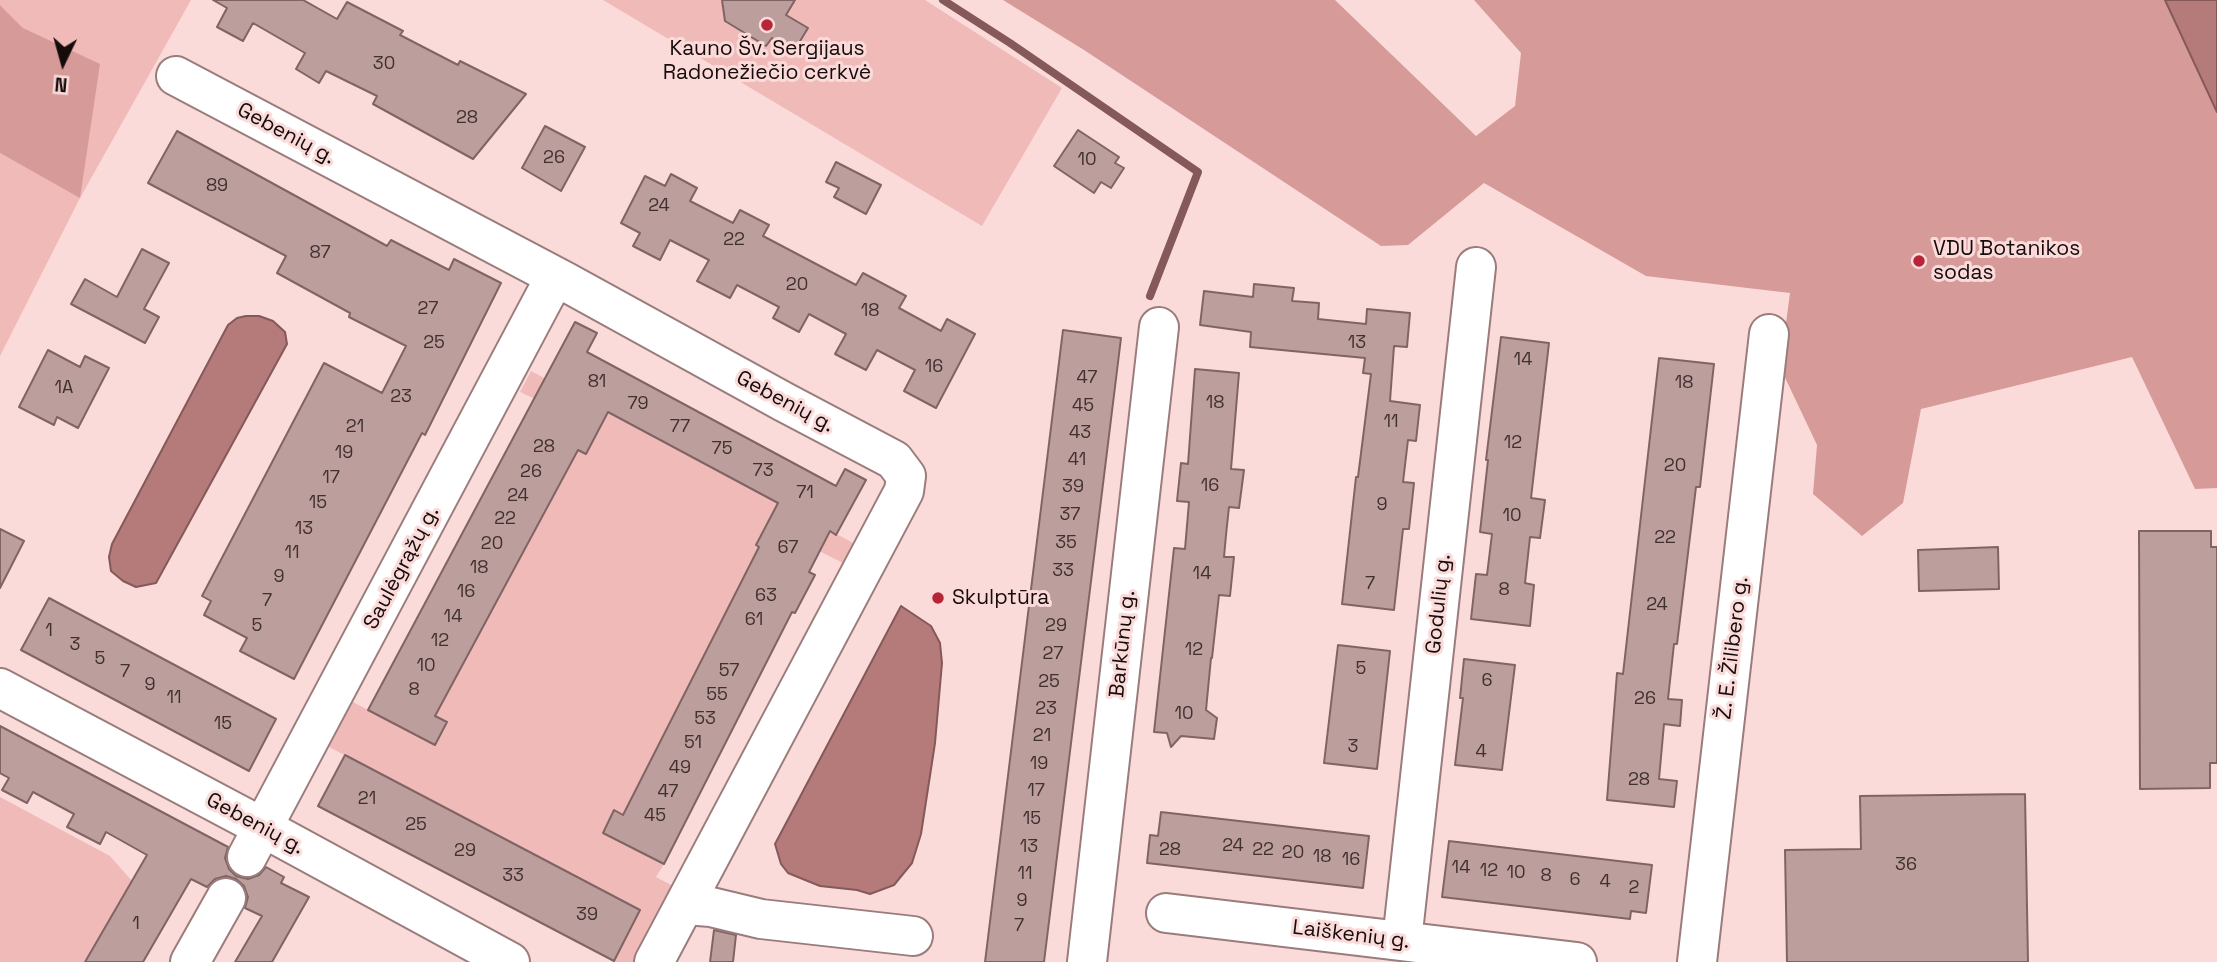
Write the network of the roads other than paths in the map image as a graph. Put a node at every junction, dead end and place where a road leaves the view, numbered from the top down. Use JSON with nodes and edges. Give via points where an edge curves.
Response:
{"nodes":[{"id":1,"x":176,"y":76,"type":"dead end"},
{"id":2,"x":1476,"y":267,"type":"dead end"},
{"id":3,"x":555,"y":277,"type":"junction"},
{"id":4,"x":1159,"y":327,"type":"dead end"},
{"id":5,"x":1769,"y":334,"type":"dead end"},
{"id":6,"x":0,"y":688,"type":"edge"},
{"id":7,"x":255,"y":842,"type":"junction"},
{"id":8,"x":226,"y":898,"type":"dead end"},
{"id":9,"x":685,"y":905,"type":"junction"},
{"id":10,"x":1166,"y":913,"type":"dead end"},
{"id":11,"x":913,"y":936,"type":"dead end"},
{"id":12,"x":1402,"y":942,"type":"junction"},
{"id":13,"x":190,"y":962,"type":"edge"},
{"id":14,"x":510,"y":962,"type":"edge"},
{"id":15,"x":654,"y":962,"type":"edge"},
{"id":16,"x":1087,"y":962,"type":"edge"},
{"id":17,"x":1577,"y":962,"type":"edge"},
{"id":18,"x":1697,"y":962,"type":"edge"}],
"edges":[{"from":1,"to":3,"type":"street","name":"Gebenių g."},
{"from":2,"to":12,"type":"street","name":"Godulių g."},
{"from":3,"to":7,"type":"street","name":"Saulėgrąžų g."},
{"from":3,"to":9,"type":"street","name":"Gebenių g.","via":[[894,460],[906,476],[904,491]]},
{"from":4,"to":16,"type":"street","name":"Barkūnų g."},
{"from":5,"to":18,"type":"street","name":"Ž. E. Žilibero g."},
{"from":6,"to":7,"type":"street","name":"Gebenių g."},
{"from":7,"to":14,"type":"street","name":"Gebenių g."},
{"from":8,"to":13,"type":"street"},
{"from":9,"to":11,"type":"street","via":[[711,906],[761,919]]},
{"from":9,"to":15,"type":"street","name":"Gebenių g."},
{"from":10,"to":12,"type":"street","name":"Laiškenių g."},
{"from":12,"to":17,"type":"street","name":"Laiškenių g."}]}
